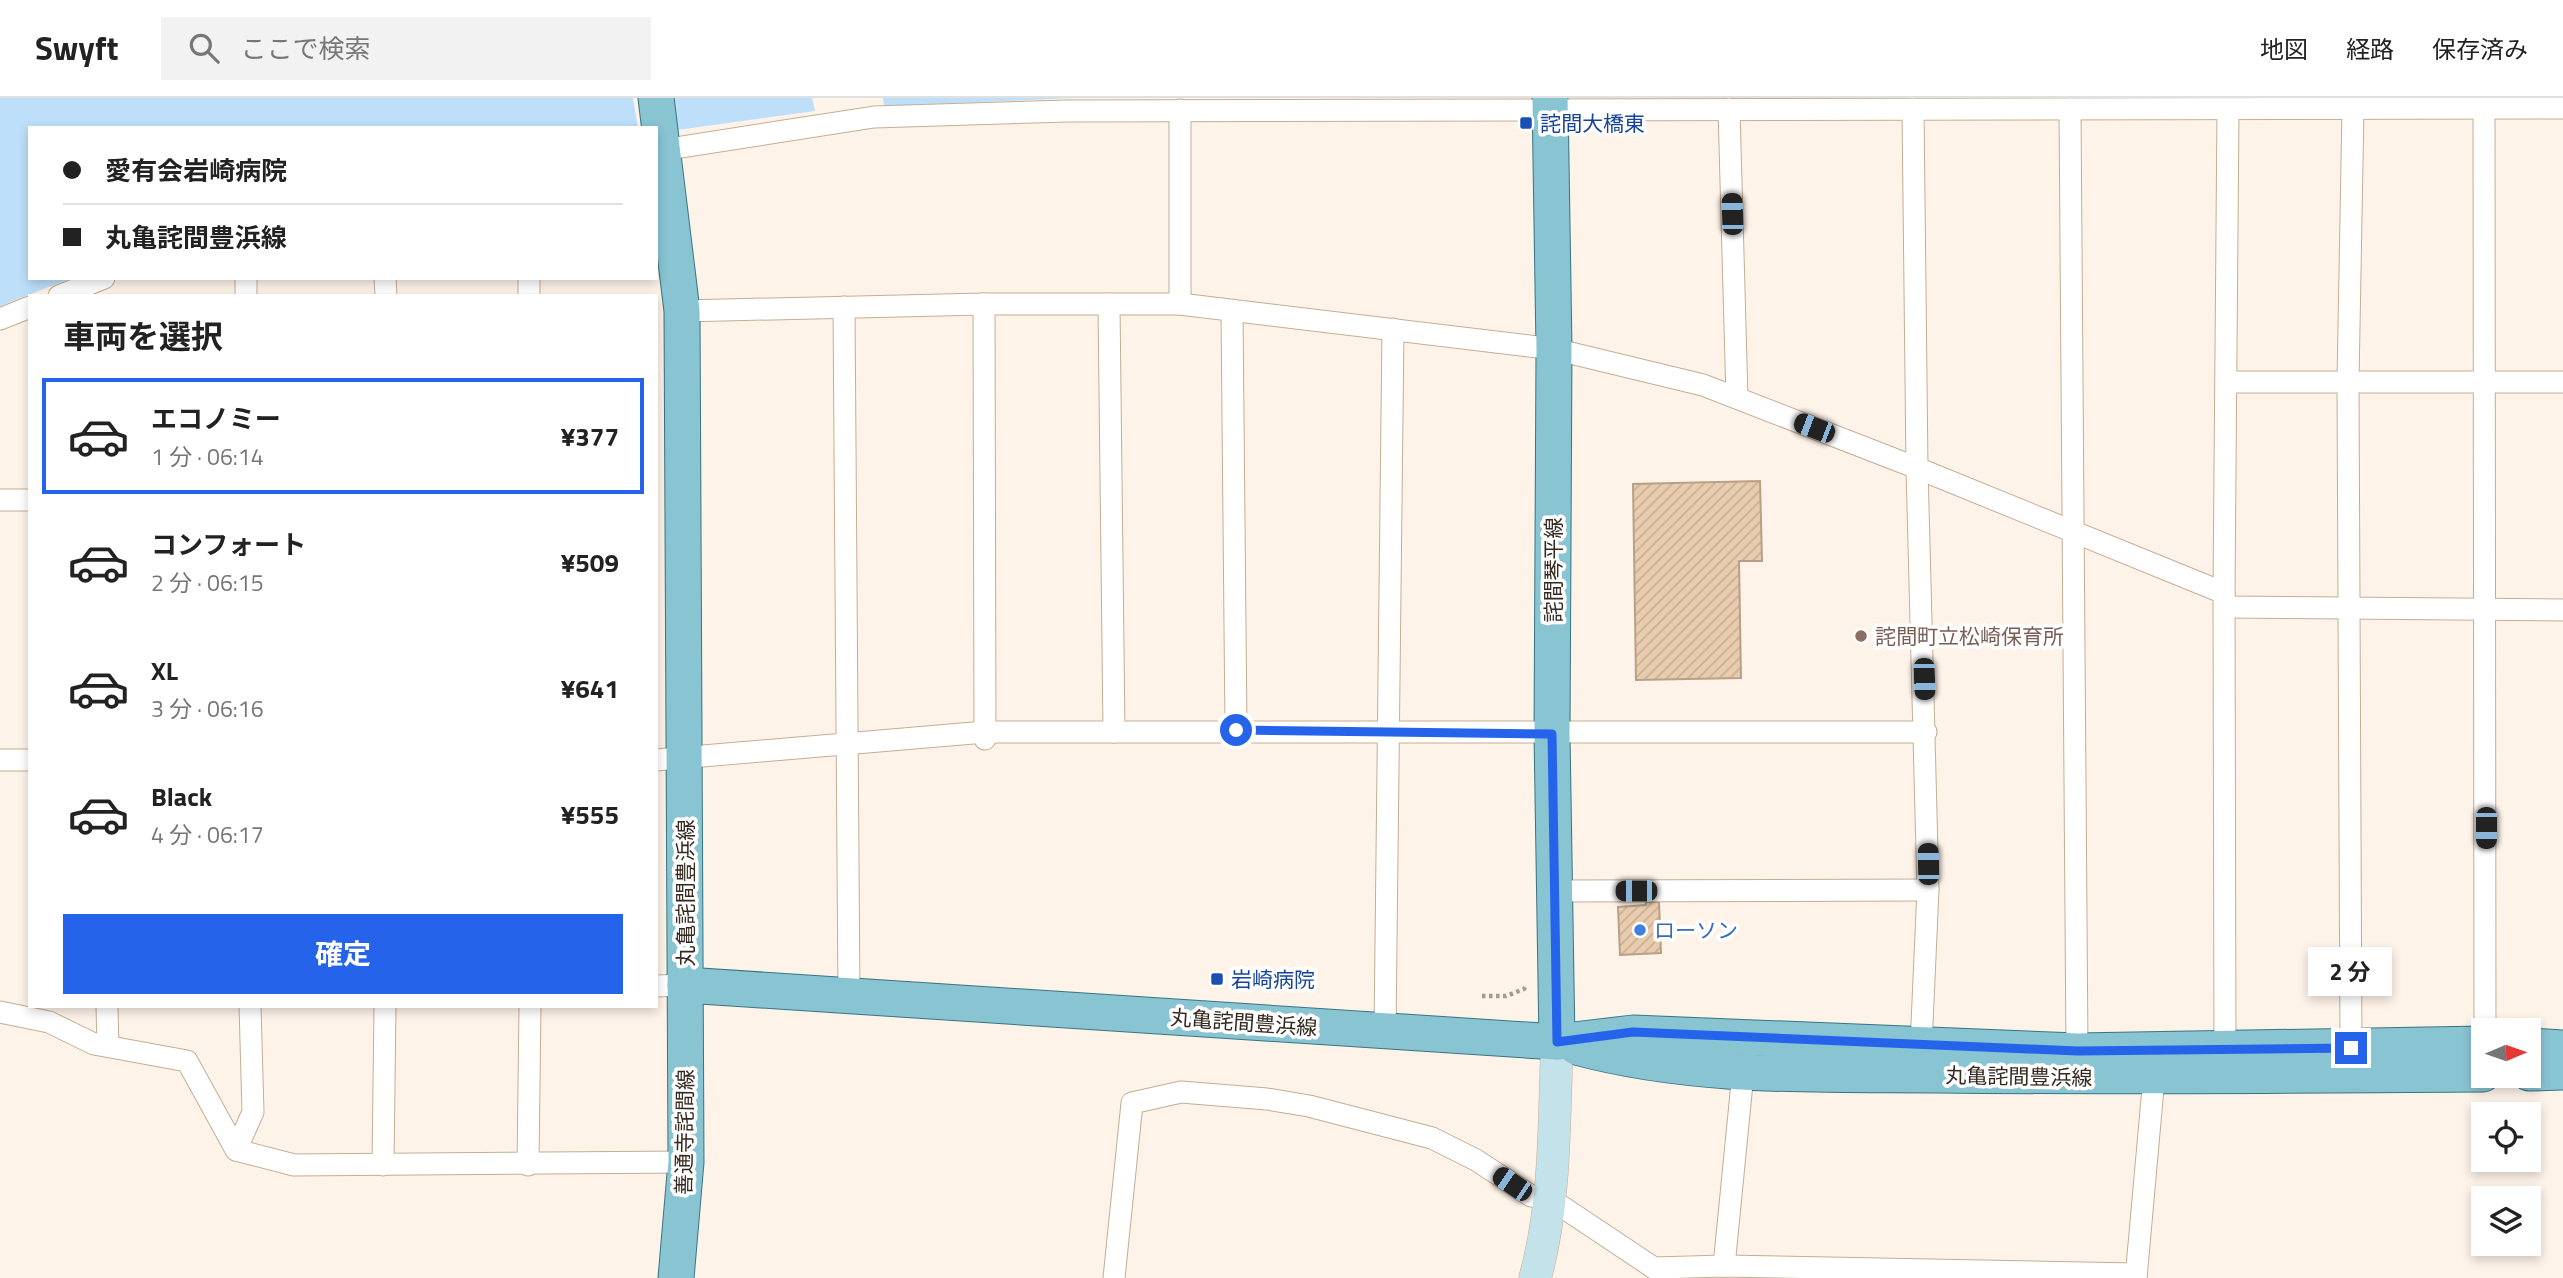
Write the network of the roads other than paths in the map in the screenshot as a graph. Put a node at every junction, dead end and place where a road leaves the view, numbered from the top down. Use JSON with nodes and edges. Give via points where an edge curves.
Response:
{"nodes":[{"id":1,"x":656,"y":98,"type":"edge"},
{"id":2,"x":1550,"y":104,"type":"edge"},
{"id":3,"x":2228,"y":108,"type":"junction"},
{"id":4,"x":2353,"y":108,"type":"junction"},
{"id":5,"x":2484,"y":108,"type":"junction"},
{"id":6,"x":2563,"y":108,"type":"edge"},
{"id":7,"x":1729,"y":109,"type":"junction"},
{"id":8,"x":1913,"y":109,"type":"junction"},
{"id":9,"x":2070,"y":109,"type":"junction"},
{"id":10,"x":1180,"y":110,"type":"junction"},
{"id":11,"x":660,"y":150,"type":"edge"},
{"id":12,"x":101,"y":280,"type":"edge"},
{"id":13,"x":64,"y":294,"type":"edge"},
{"id":14,"x":984,"y":304,"type":"junction"},
{"id":15,"x":1109,"y":304,"type":"junction"},
{"id":16,"x":1180,"y":304,"type":"junction"},
{"id":17,"x":844,"y":307,"type":"junction"},
{"id":18,"x":28,"y":308,"type":"edge"},
{"id":19,"x":682,"y":312,"type":"junction"},
{"id":20,"x":1232,"y":312,"type":"junction"},
{"id":21,"x":0,"y":319,"type":"edge"},
{"id":22,"x":1393,"y":329,"type":"junction"},
{"id":23,"x":1553,"y":349,"type":"junction"},
{"id":24,"x":2226,"y":382,"type":"junction"},
{"id":25,"x":2348,"y":382,"type":"junction"},
{"id":26,"x":2563,"y":382,"type":"edge"},
{"id":27,"x":2485,"y":383,"type":"junction"},
{"id":28,"x":1737,"y":398,"type":"junction"},
{"id":29,"x":1917,"y":468,"type":"junction"},
{"id":30,"x":0,"y":500,"type":"edge"},
{"id":31,"x":28,"y":500,"type":"edge"},
{"id":32,"x":2073,"y":533,"type":"junction"},
{"id":33,"x":2224,"y":600,"type":"junction"},
{"id":34,"x":2347,"y":609,"type":"junction"},
{"id":35,"x":2485,"y":610,"type":"junction"},
{"id":36,"x":2563,"y":610,"type":"edge"},
{"id":37,"x":1236,"y":730,"type":"junction"},
{"id":38,"x":1114,"y":732,"type":"junction"},
{"id":39,"x":1391,"y":732,"type":"junction"},
{"id":40,"x":1926,"y":732,"type":"junction"},
{"id":41,"x":1552,"y":734,"type":"junction"},
{"id":42,"x":985,"y":736,"type":"junction"},
{"id":43,"x":849,"y":743,"type":"junction"},
{"id":44,"x":0,"y":760,"type":"edge"},
{"id":45,"x":28,"y":760,"type":"edge"},
{"id":46,"x":671,"y":760,"type":"edge"},
{"id":47,"x":1928,"y":890,"type":"junction"},
{"id":48,"x":1556,"y":891,"type":"junction"},
{"id":49,"x":671,"y":985,"type":"edge"},
{"id":50,"x":849,"y":998,"type":"junction"},
{"id":51,"x":107,"y":1008,"type":"edge"},
{"id":52,"x":250,"y":1008,"type":"edge"},
{"id":53,"x":385,"y":1008,"type":"edge"},
{"id":54,"x":530,"y":1008,"type":"edge"},
{"id":55,"x":0,"y":1012,"type":"edge"},
{"id":56,"x":2485,"y":1018,"type":"edge"},
{"id":57,"x":1385,"y":1031,"type":"junction"},
{"id":58,"x":1557,"y":1042,"type":"junction"},
{"id":59,"x":2471,"y":1044,"type":"edge"},
{"id":60,"x":108,"y":1046,"type":"junction"},
{"id":61,"x":1921,"y":1046,"type":"junction"},
{"id":62,"x":2541,"y":1047,"type":"edge"},
{"id":63,"x":2351,"y":1048,"type":"junction"},
{"id":64,"x":2563,"y":1048,"type":"edge"},
{"id":65,"x":2077,"y":1051,"type":"junction"},
{"id":66,"x":2225,"y":1062,"type":"junction"},
{"id":67,"x":2563,"y":1072,"type":"edge"},
{"id":68,"x":1742,"y":1073,"type":"junction"},
{"id":69,"x":2471,"y":1073,"type":"edge"},
{"id":70,"x":2541,"y":1073,"type":"edge"},
{"id":71,"x":2154,"y":1077,"type":"junction"},
{"id":72,"x":236,"y":1150,"type":"junction"},
{"id":73,"x":686,"y":1162,"type":"junction"},
{"id":74,"x":383,"y":1165,"type":"junction"},
{"id":75,"x":528,"y":1165,"type":"junction"},
{"id":76,"x":1549,"y":1198,"type":"junction"},
{"id":77,"x":1724,"y":1266,"type":"junction"},
{"id":78,"x":1661,"y":1273,"type":"edge"},
{"id":79,"x":2136,"y":1276,"type":"edge"},
{"id":80,"x":676,"y":1278,"type":"edge"},
{"id":81,"x":1114,"y":1278,"type":"edge"},
{"id":82,"x":1535,"y":1278,"type":"edge"}],
"edges":[{"from":1,"to":11,"type":"main road","name":"丸亀詫間豊浜線"},
{"from":2,"to":7,"type":"street"},
{"from":2,"to":10,"type":"street"},
{"from":2,"to":23,"type":"main road","name":"詫間琴平線"},
{"from":3,"to":4,"type":"street"},
{"from":3,"to":9,"type":"street"},
{"from":3,"to":24,"type":"street"},
{"from":4,"to":5,"type":"street"},
{"from":4,"to":25,"type":"street"},
{"from":5,"to":6,"type":"street"},
{"from":5,"to":27,"type":"street"},
{"from":7,"to":8,"type":"street"},
{"from":7,"to":28,"type":"street"},
{"from":8,"to":9,"type":"street"},
{"from":8,"to":29,"type":"street"},
{"from":9,"to":32,"type":"street"},
{"from":10,"to":11,"type":"street","via":[[874,117]]},
{"from":10,"to":16,"type":"street"},
{"from":11,"to":19,"type":"main road","name":"丸亀詫間豊浜線"},
{"from":12,"to":13,"type":"street"},
{"from":14,"to":15,"type":"street"},
{"from":14,"to":17,"type":"street"},
{"from":14,"to":42,"type":"street"},
{"from":15,"to":16,"type":"street"},
{"from":15,"to":38,"type":"street"},
{"from":16,"to":20,"type":"street"},
{"from":17,"to":19,"type":"street"},
{"from":17,"to":43,"type":"street"},
{"from":18,"to":21,"type":"street"},
{"from":19,"to":46,"type":"main road","name":"丸亀詫間豊浜線"},
{"from":20,"to":22,"type":"street"},
{"from":20,"to":37,"type":"street"},
{"from":22,"to":23,"type":"street"},
{"from":22,"to":39,"type":"street"},
{"from":23,"to":28,"type":"street","via":[[1703,385]]},
{"from":23,"to":41,"type":"main road","name":"詫間琴平線"},
{"from":24,"to":25,"type":"street"},
{"from":24,"to":33,"type":"street"},
{"from":25,"to":27,"type":"street"},
{"from":25,"to":34,"type":"street"},
{"from":26,"to":27,"type":"street"},
{"from":27,"to":35,"type":"street"},
{"from":28,"to":29,"type":"street"},
{"from":29,"to":32,"type":"street"},
{"from":29,"to":40,"type":"street"},
{"from":30,"to":31,"type":"street"},
{"from":32,"to":33,"type":"street"},
{"from":32,"to":65,"type":"street"},
{"from":33,"to":34,"type":"street"},
{"from":33,"to":66,"type":"street"},
{"from":34,"to":35,"type":"street"},
{"from":34,"to":63,"type":"street"},
{"from":35,"to":36,"type":"street"},
{"from":35,"to":56,"type":"street"},
{"from":37,"to":38,"type":"street"},
{"from":37,"to":39,"type":"street"},
{"from":38,"to":42,"type":"street"},
{"from":39,"to":41,"type":"street"},
{"from":39,"to":57,"type":"street"},
{"from":40,"to":41,"type":"street"},
{"from":40,"to":47,"type":"street"},
{"from":41,"to":48,"type":"main road","name":"詫間琴平線"},
{"from":42,"to":43,"type":"street"},
{"from":43,"to":46,"type":"street"},
{"from":43,"to":50,"type":"street"},
{"from":44,"to":45,"type":"street"},
{"from":46,"to":49,"type":"main road","name":"丸亀詫間豊浜線"},
{"from":47,"to":48,"type":"street"},
{"from":47,"to":61,"type":"street"},
{"from":48,"to":58,"type":"main road","name":"詫間琴平線"},
{"from":49,"to":50,"type":"main road","name":"丸亀詫間豊浜線"},
{"from":49,"to":73,"type":"main road","name":"善通寺詫間線"},
{"from":50,"to":57,"type":"main road","name":"丸亀詫間豊浜線"},
{"from":51,"to":60,"type":"street"},
{"from":52,"to":72,"type":"street","via":[[253,1112]]},
{"from":53,"to":74,"type":"street"},
{"from":54,"to":75,"type":"street"},
{"from":55,"to":60,"type":"street","via":[[49,1022]]},
{"from":57,"to":58,"type":"main road","name":"丸亀詫間豊浜線"},
{"from":58,"to":61,"type":"main road","name":"丸亀詫間豊浜線","via":[[1633,1032]]},
{"from":58,"to":68,"type":"main road","name":"丸亀詫間豊浜線","via":[[1631,1062]]},
{"from":58,"to":76,"type":"main road"},
{"from":59,"to":63,"type":"main road","name":"丸亀詫間豊浜線"},
{"from":60,"to":72,"type":"street","via":[[187,1062]]},
{"from":61,"to":65,"type":"main road","name":"丸亀詫間豊浜線"},
{"from":62,"to":64,"type":"main road"},
{"from":63,"to":66,"type":"main road","name":"丸亀詫間豊浜線"},
{"from":65,"to":66,"type":"main road","name":"丸亀詫間豊浜線"},
{"from":66,"to":69,"type":"main road","name":"丸亀詫間豊浜線"},
{"from":66,"to":71,"type":"main road","name":"丸亀詫間豊浜線"},
{"from":67,"to":70,"type":"main road"},
{"from":68,"to":71,"type":"main road","name":"丸亀詫間豊浜線"},
{"from":68,"to":77,"type":"street"},
{"from":71,"to":79,"type":"street"},
{"from":72,"to":74,"type":"street","via":[[294,1165]]},
{"from":73,"to":75,"type":"street"},
{"from":73,"to":80,"type":"main road","name":"善通寺詫間線"},
{"from":74,"to":75,"type":"street"},
{"from":76,"to":78,"type":"street"},
{"from":76,"to":81,"type":"street","via":[[1531,1196],[1454,1147],[1387,1125],[1268,1099],[1181,1093],[1132,1103]]},
{"from":76,"to":82,"type":"main road"},
{"from":77,"to":78,"type":"street"},
{"from":77,"to":79,"type":"street"}]}
